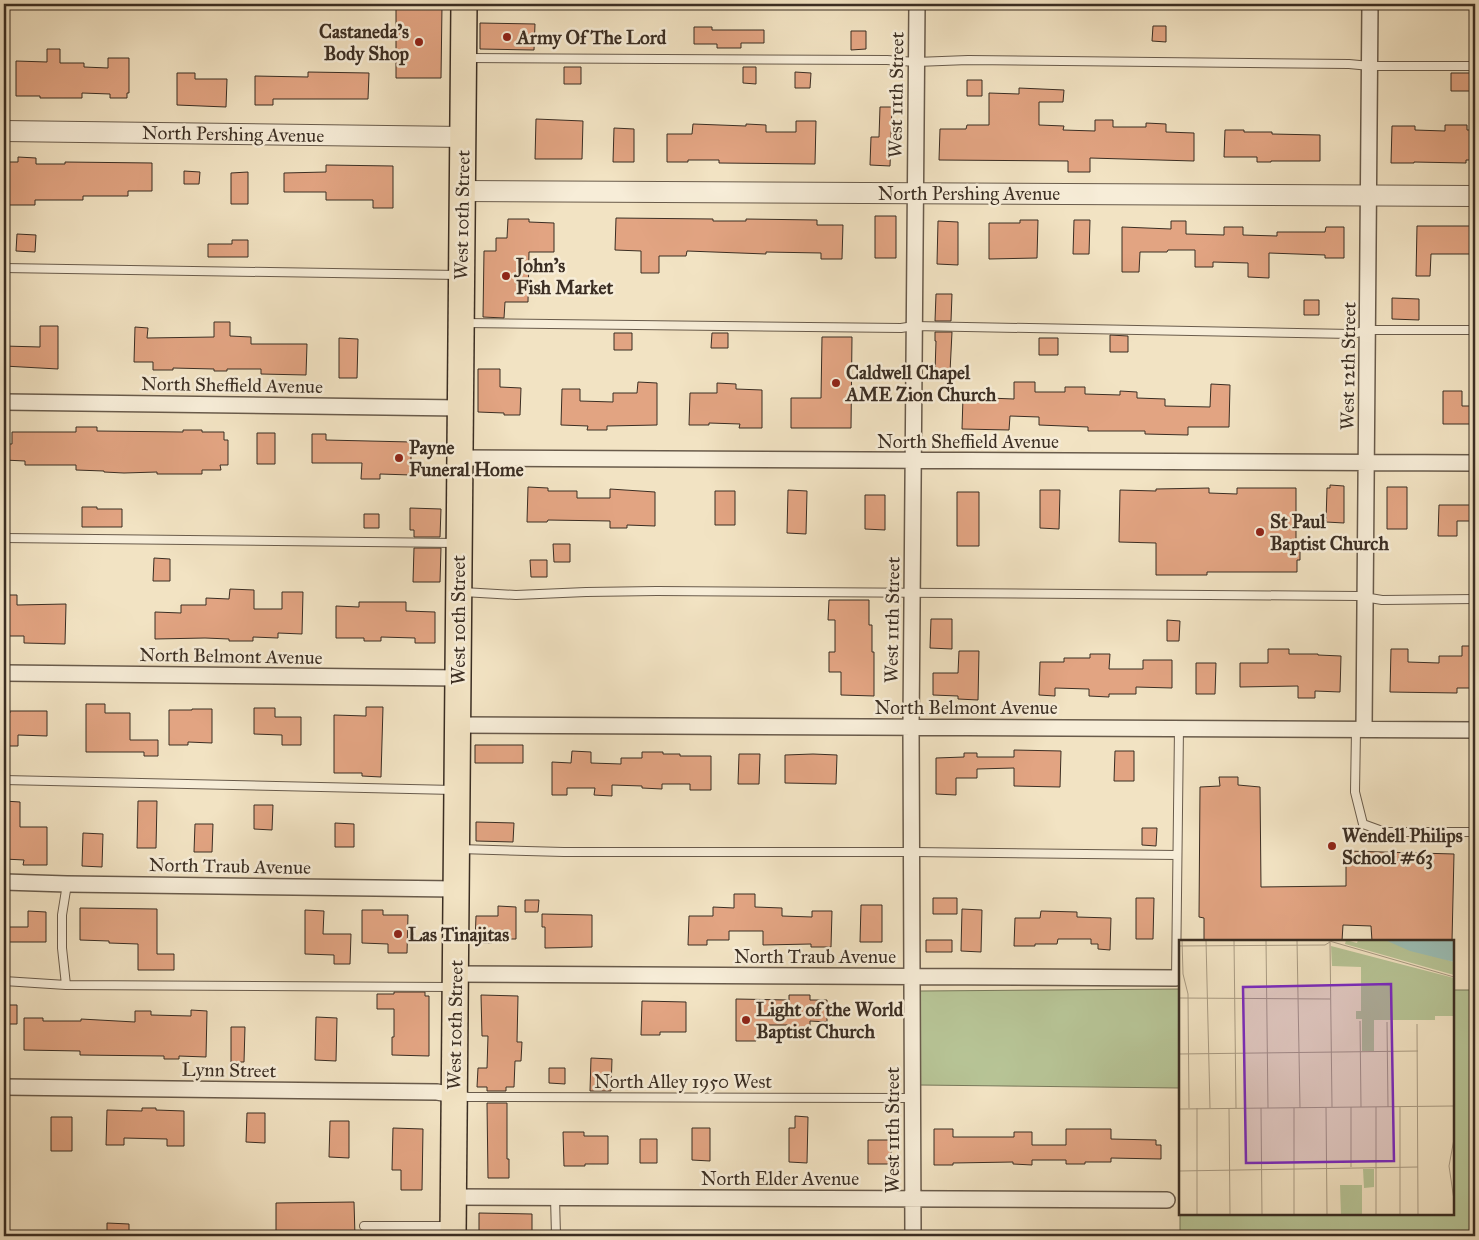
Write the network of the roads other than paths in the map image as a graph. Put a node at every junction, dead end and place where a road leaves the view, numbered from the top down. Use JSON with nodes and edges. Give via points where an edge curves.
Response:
{"nodes":[{"id":1,"x":464,"y":4,"type":"edge"},
{"id":2,"x":917,"y":4,"type":"edge"},
{"id":3,"x":1370,"y":4,"type":"edge"},
{"id":4,"x":464,"y":58,"type":"junction"},
{"id":5,"x":916,"y":62,"type":"junction"},
{"id":6,"x":1370,"y":66,"type":"junction"},
{"id":7,"x":1475,"y":66,"type":"edge"},
{"id":8,"x":4,"y":131,"type":"edge"},
{"id":9,"x":463,"y":137,"type":"junction"},
{"id":10,"x":462,"y":191,"type":"junction"},
{"id":11,"x":915,"y":193,"type":"junction"},
{"id":12,"x":1369,"y":195,"type":"junction"},
{"id":13,"x":1475,"y":196,"type":"edge"},
{"id":14,"x":4,"y":268,"type":"edge"},
{"id":15,"x":462,"y":275,"type":"junction"},
{"id":16,"x":461,"y":323,"type":"junction"},
{"id":17,"x":914,"y":326,"type":"junction"},
{"id":18,"x":1368,"y":330,"type":"junction"},
{"id":19,"x":1475,"y":330,"type":"edge"},
{"id":20,"x":4,"y":402,"type":"edge"},
{"id":21,"x":460,"y":408,"type":"junction"},
{"id":22,"x":460,"y":458,"type":"junction"},
{"id":23,"x":914,"y":460,"type":"junction"},
{"id":24,"x":1367,"y":462,"type":"junction"},
{"id":25,"x":1475,"y":463,"type":"edge"},
{"id":26,"x":4,"y":538,"type":"edge"},
{"id":27,"x":459,"y":543,"type":"junction"},
{"id":28,"x":459,"y":592,"type":"junction"},
{"id":29,"x":913,"y":594,"type":"junction"},
{"id":30,"x":1365,"y":596,"type":"junction"},
{"id":31,"x":1475,"y":599,"type":"edge"},
{"id":32,"x":4,"y":673,"type":"edge"},
{"id":33,"x":458,"y":678,"type":"junction"},
{"id":34,"x":458,"y":725,"type":"junction"},
{"id":35,"x":911,"y":727,"type":"junction"},
{"id":36,"x":1179,"y":728,"type":"junction"},
{"id":37,"x":1360,"y":730,"type":"junction"},
{"id":38,"x":1475,"y":730,"type":"edge"},
{"id":39,"x":4,"y":780,"type":"edge"},
{"id":40,"x":457,"y":790,"type":"junction"},
{"id":41,"x":1475,"y":832,"type":"edge"},
{"id":42,"x":456,"y":849,"type":"junction"},
{"id":43,"x":912,"y":852,"type":"junction"},
{"id":44,"x":1177,"y":855,"type":"junction"},
{"id":45,"x":4,"y":882,"type":"edge"},
{"id":46,"x":67,"y":884,"type":"junction"},
{"id":47,"x":456,"y":889,"type":"junction"},
{"id":48,"x":912,"y":976,"type":"junction"},
{"id":49,"x":1176,"y":978,"type":"joint"},
{"id":50,"x":4,"y":981,"type":"edge"},
{"id":51,"x":455,"y":981,"type":"junction"},
{"id":52,"x":66,"y":985,"type":"junction"},
{"id":53,"x":4,"y":1087,"type":"edge"},
{"id":54,"x":454,"y":1094,"type":"junction"},
{"id":55,"x":912,"y":1098,"type":"junction"},
{"id":56,"x":453,"y":1197,"type":"junction"},
{"id":57,"x":555,"y":1197,"type":"junction"},
{"id":58,"x":913,"y":1199,"type":"junction"},
{"id":59,"x":1167,"y":1200,"type":"dead end"},
{"id":60,"x":364,"y":1226,"type":"dead end"},
{"id":61,"x":453,"y":1231,"type":"edge"},
{"id":62,"x":556,"y":1236,"type":"edge"},
{"id":63,"x":913,"y":1236,"type":"edge"}],
"edges":[{"from":1,"to":4,"type":"main road","name":"West 10th Street"},
{"from":2,"to":5,"type":"street","name":"West 11th Street"},
{"from":3,"to":6,"type":"street","name":"West 12th Street"},
{"from":4,"to":5,"type":"lane"},
{"from":4,"to":9,"type":"main road","name":"West 10th Street"},
{"from":5,"to":6,"type":"lane","via":[[978,60]]},
{"from":5,"to":11,"type":"street","name":"West 11th Street"},
{"from":6,"to":7,"type":"lane"},
{"from":6,"to":12,"type":"street","name":"West 12th Street"},
{"from":8,"to":9,"type":"street","name":"North Pershing Avenue"},
{"from":9,"to":10,"type":"main road","name":"West 10th Street"},
{"from":10,"to":11,"type":"street","name":"North Pershing Avenue"},
{"from":10,"to":15,"type":"main road","name":"West 10th Street"},
{"from":11,"to":12,"type":"street","name":"North Pershing Avenue"},
{"from":11,"to":17,"type":"street","name":"West 11th Street"},
{"from":12,"to":13,"type":"street","name":"North Pershing Avenue"},
{"from":12,"to":18,"type":"street","name":"West 12th Street"},
{"from":14,"to":15,"type":"lane"},
{"from":15,"to":16,"type":"main road","name":"West 10th Street"},
{"from":16,"to":17,"type":"lane"},
{"from":16,"to":21,"type":"main road","name":"West 10th Street"},
{"from":17,"to":18,"type":"lane","via":[[1352,334]]},
{"from":17,"to":23,"type":"street","name":"West 11th Street"},
{"from":18,"to":19,"type":"lane"},
{"from":18,"to":24,"type":"street","name":"West 12th Street"},
{"from":20,"to":21,"type":"street","name":"North Sheffield Avenue"},
{"from":21,"to":22,"type":"main road","name":"West 10th Street"},
{"from":22,"to":23,"type":"street","name":"North Sheffield Avenue"},
{"from":22,"to":27,"type":"main road","name":"West 10th Street"},
{"from":23,"to":24,"type":"street","name":"North Sheffield Avenue"},
{"from":23,"to":29,"type":"street","name":"West 11th Street"},
{"from":24,"to":25,"type":"street","name":"North Sheffield Avenue"},
{"from":24,"to":30,"type":"street","name":"West 12th Street"},
{"from":26,"to":27,"type":"lane"},
{"from":27,"to":28,"type":"main road","name":"West 10th Street"},
{"from":28,"to":29,"type":"lane","via":[[516,595],[657,591]]},
{"from":28,"to":33,"type":"main road","name":"West 10th Street"},
{"from":29,"to":30,"type":"lane"},
{"from":29,"to":35,"type":"street","name":"West 11th Street"},
{"from":30,"to":31,"type":"lane","via":[[1382,600]]},
{"from":30,"to":37,"type":"street","name":"West 12th Street"},
{"from":32,"to":33,"type":"street","name":"North Belmont Avenue"},
{"from":33,"to":34,"type":"main road","name":"West 10th Street"},
{"from":34,"to":35,"type":"street","name":"North Belmont Avenue"},
{"from":34,"to":40,"type":"main road","name":"West 10th Street"},
{"from":35,"to":36,"type":"street","name":"North Belmont Avenue"},
{"from":35,"to":43,"type":"street","name":"West 11th Street"},
{"from":36,"to":37,"type":"street","name":"North Belmont Avenue"},
{"from":36,"to":44,"type":"lane"},
{"from":37,"to":38,"type":"street","name":"North Belmont Avenue"},
{"from":37,"to":41,"type":"lane","via":[[1355,792],[1363,824],[1385,832]]},
{"from":39,"to":40,"type":"lane"},
{"from":40,"to":42,"type":"main road","name":"West 10th Street"},
{"from":42,"to":43,"type":"lane"},
{"from":42,"to":47,"type":"main road","name":"West 10th Street"},
{"from":43,"to":44,"type":"lane"},
{"from":43,"to":48,"type":"street","name":"West 11th Street"},
{"from":44,"to":49,"type":"lane"},
{"from":45,"to":46,"type":"street","name":"North Traub Avenue"},
{"from":46,"to":47,"type":"street","name":"North Traub Avenue"},
{"from":46,"to":52,"type":"lane","via":[[62,915]]},
{"from":47,"to":51,"type":"main road","name":"West 10th Street"},
{"from":48,"to":49,"type":"street","name":"North Traub Avenue"},
{"from":48,"to":51,"type":"street","name":"North Traub Avenue"},
{"from":48,"to":55,"type":"street","name":"West 11th Street"},
{"from":50,"to":52,"type":"lane"},
{"from":51,"to":52,"type":"lane"},
{"from":51,"to":54,"type":"main road","name":"West 10th Street"},
{"from":53,"to":54,"type":"street","name":"Lynn Street"},
{"from":54,"to":55,"type":"lane","name":"North Alley 1950 West","via":[[506,1097]]},
{"from":54,"to":56,"type":"main road","name":"West 10th Street"},
{"from":55,"to":58,"type":"street","name":"West 11th Street"},
{"from":56,"to":57,"type":"street","name":"North Elder Avenue"},
{"from":56,"to":61,"type":"main road","name":"West 10th Street"},
{"from":57,"to":58,"type":"street","name":"North Elder Avenue"},
{"from":57,"to":62,"type":"lane"},
{"from":58,"to":59,"type":"street","name":"North Elder Avenue"},
{"from":58,"to":63,"type":"street","name":"West 11th Street"},
{"from":60,"to":61,"type":"lane"}]}
